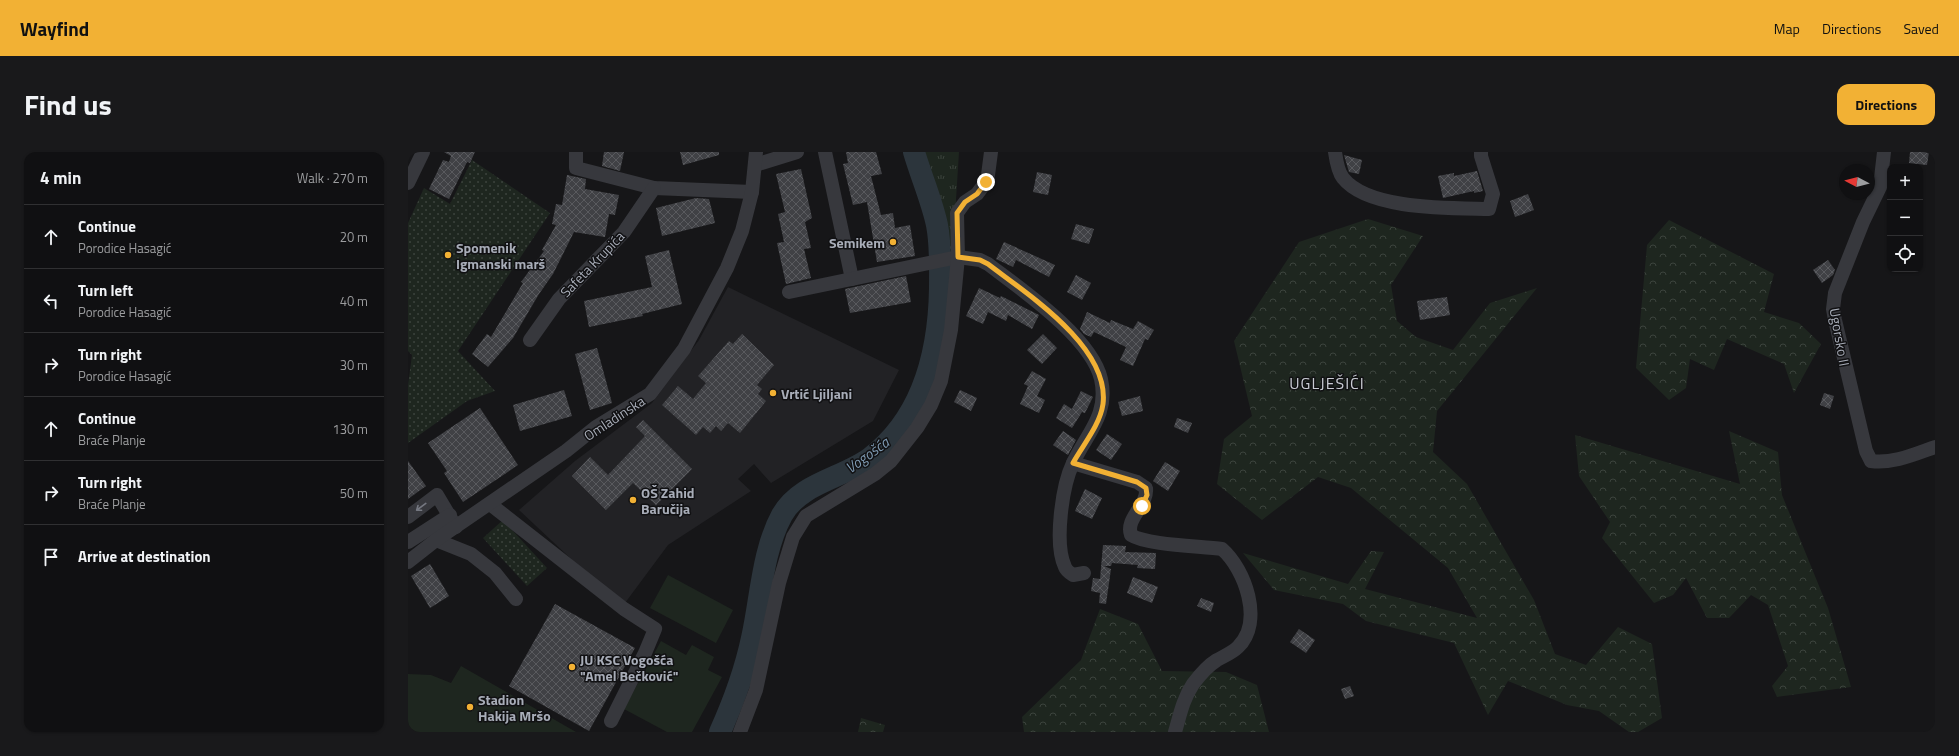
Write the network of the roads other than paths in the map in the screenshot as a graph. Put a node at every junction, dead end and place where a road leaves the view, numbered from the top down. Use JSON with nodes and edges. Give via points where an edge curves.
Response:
{"nodes":[{"id":1,"x":423,"y":152,"type":"edge"},
{"id":2,"x":576,"y":152,"type":"edge"},
{"id":3,"x":797,"y":152,"type":"edge"},
{"id":4,"x":825,"y":152,"type":"edge"},
{"id":5,"x":991,"y":152,"type":"edge"},
{"id":6,"x":1335,"y":152,"type":"edge"},
{"id":7,"x":1481,"y":152,"type":"edge"},
{"id":8,"x":1884,"y":152,"type":"edge"},
{"id":9,"x":755,"y":158,"type":"edge"},
{"id":10,"x":408,"y":183,"type":"edge"},
{"id":11,"x":654,"y":188,"type":"junction"},
{"id":12,"x":752,"y":192,"type":"junction"},
{"id":13,"x":954,"y":258,"type":"junction"},
{"id":14,"x":852,"y":279,"type":"junction"},
{"id":15,"x":789,"y":292,"type":"dead end"},
{"id":16,"x":530,"y":340,"type":"dead end"},
{"id":17,"x":1935,"y":447,"type":"edge"},
{"id":18,"x":1073,"y":463,"type":"junction"},
{"id":19,"x":490,"y":504,"type":"junction"},
{"id":20,"x":450,"y":515,"type":"junction"},
{"id":21,"x":408,"y":517,"type":"edge"},
{"id":22,"x":456,"y":527,"type":"junction"},
{"id":23,"x":436,"y":540,"type":"junction"},
{"id":24,"x":408,"y":542,"type":"edge"},
{"id":25,"x":408,"y":562,"type":"edge"},
{"id":26,"x":1084,"y":574,"type":"dead end"},
{"id":27,"x":516,"y":599,"type":"dead end"},
{"id":28,"x":611,"y":721,"type":"dead end"},
{"id":29,"x":740,"y":732,"type":"edge"},
{"id":30,"x":1176,"y":732,"type":"edge"}],
"edges":[{"from":1,"to":10,"type":"street"},
{"from":2,"to":11,"type":"street","via":[[576,168]]},
{"from":3,"to":9,"type":"street","name":"Omladinska"},
{"from":4,"to":14,"type":"street"},
{"from":5,"to":13,"type":"street","via":[[986,182],[957,213]]},
{"from":6,"to":7,"type":"street","via":[[1342,177],[1353,188],[1366,194],[1408,205],[1489,209],[1493,194]]},
{"from":8,"to":17,"type":"street","name":"Ugorsko II","via":[[1880,187],[1835,293],[1833,309],[1866,451],[1871,461],[1898,459]]},
{"from":9,"to":12,"type":"street","name":"Omladinska"},
{"from":11,"to":12,"type":"street"},
{"from":11,"to":16,"type":"street","name":"Safeta Krupića","via":[[624,232],[559,299]]},
{"from":12,"to":19,"type":"street","name":"Omladinska","via":[[742,232],[727,268],[684,349],[650,394],[596,427]]},
{"from":13,"to":14,"type":"street"},
{"from":13,"to":18,"type":"street","via":[[980,260],[988,264],[1058,317],[1096,367],[1101,379],[1103,403],[1099,419]]},
{"from":13,"to":29,"type":"street","via":[[951,330],[941,381],[931,405],[891,461],[806,516],[793,537],[779,583],[756,690]]},
{"from":14,"to":15,"type":"street"},
{"from":18,"to":26,"type":"street","via":[[1063,500],[1060,550],[1065,568],[1073,575]]},
{"from":18,"to":30,"type":"street","via":[[1137,482],[1146,488],[1147,495],[1130,525],[1130,536],[1136,539],[1222,549],[1238,569],[1248,593],[1251,612],[1248,633],[1239,647],[1216,661],[1194,683],[1181,707]]},
{"from":19,"to":22,"type":"street","name":"Omladinska"},
{"from":19,"to":28,"type":"street","via":[[624,609],[655,629]]},
{"from":20,"to":21,"type":"street","one_way":true,"via":[[437,495]]},
{"from":20,"to":22,"type":"street"},
{"from":20,"to":24,"type":"street"},
{"from":22,"to":23,"type":"street","name":"Omladinska"},
{"from":23,"to":25,"type":"street","name":"Omladinska"},
{"from":23,"to":27,"type":"street","via":[[472,554],[494,573]]}]}
